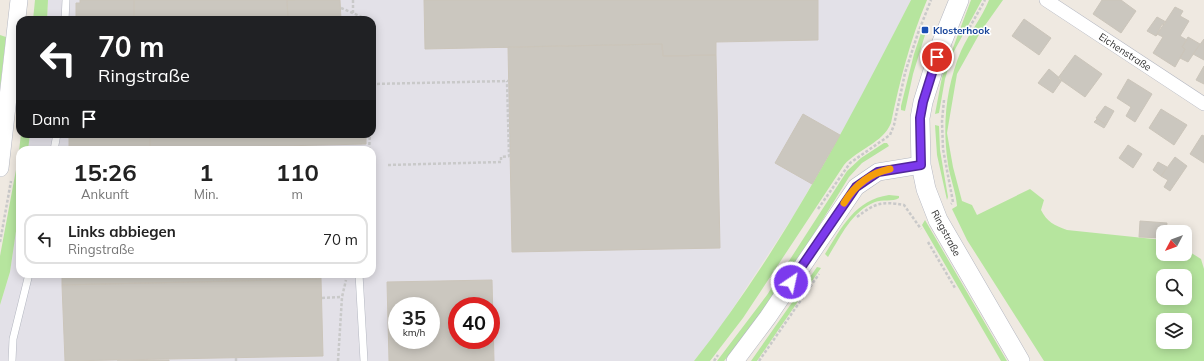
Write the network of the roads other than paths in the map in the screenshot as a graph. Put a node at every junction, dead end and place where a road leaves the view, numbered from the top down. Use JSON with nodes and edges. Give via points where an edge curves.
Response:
{"nodes":[{"id":1,"x":19,"y":0,"type":"edge"},
{"id":2,"x":66,"y":0,"type":"edge"},
{"id":3,"x":959,"y":0,"type":"edge"},
{"id":4,"x":1046,"y":0,"type":"edge"},
{"id":5,"x":17,"y":16,"type":"edge"},
{"id":6,"x":65,"y":16,"type":"edge"},
{"id":7,"x":16,"y":27,"type":"edge"},
{"id":8,"x":1204,"y":104,"type":"edge"},
{"id":9,"x":921,"y":165,"type":"junction"},
{"id":10,"x":0,"y":168,"type":"edge"},
{"id":11,"x":28,"y":278,"type":"edge"},
{"id":12,"x":359,"y":278,"type":"edge"},
{"id":13,"x":12,"y":361,"type":"edge"},
{"id":14,"x":364,"y":361,"type":"edge"},
{"id":15,"x":735,"y":361,"type":"edge"},
{"id":16,"x":1020,"y":361,"type":"edge"}],
"edges":[{"from":1,"to":5,"type":"street"},
{"from":2,"to":6,"type":"lane"},
{"from":3,"to":9,"type":"main road","name":"Ringstraße","via":[[942,42],[923,102],[920,118]]},
{"from":4,"to":8,"type":"street","name":"Eichenstraße"},
{"from":7,"to":10,"type":"street"},
{"from":9,"to":15,"type":"street","via":[[878,172],[856,187]]},
{"from":9,"to":16,"type":"main road","name":"Ringstraße","via":[[926,189],[938,220]]},
{"from":11,"to":13,"type":"lane","via":[[12,339]]},
{"from":12,"to":14,"type":"lane"}]}
